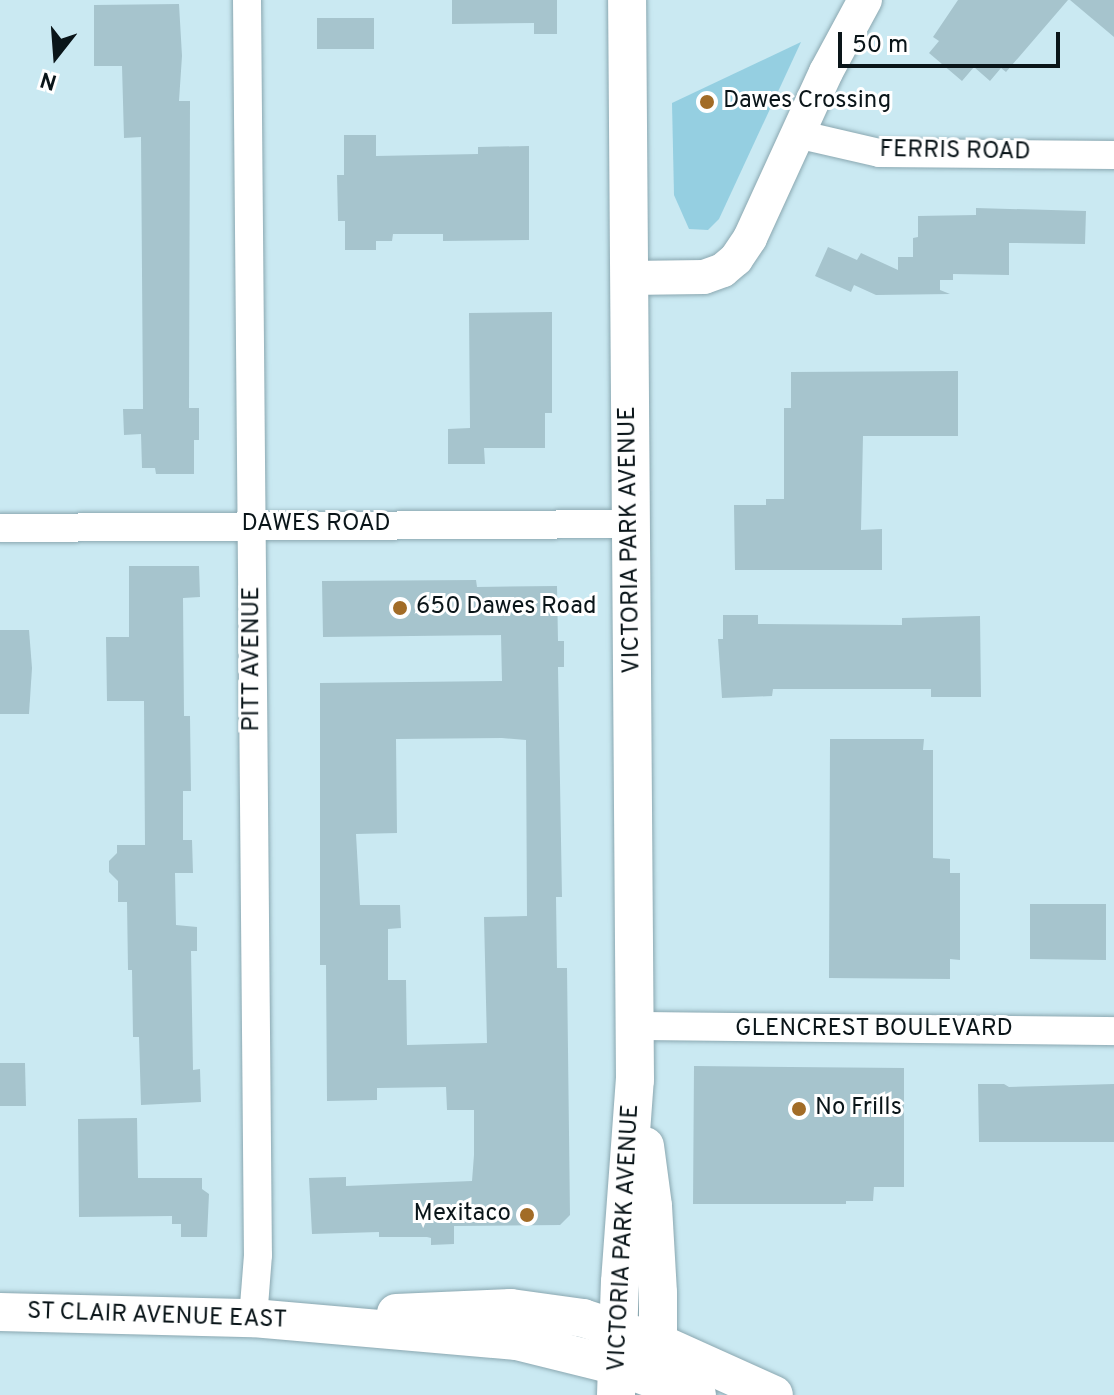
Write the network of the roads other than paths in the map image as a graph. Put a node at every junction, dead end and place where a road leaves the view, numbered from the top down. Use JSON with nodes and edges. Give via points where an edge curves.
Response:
{"nodes":[{"id":1,"x":247,"y":0,"type":"edge"},
{"id":2,"x":627,"y":0,"type":"edge"},
{"id":3,"x":865,"y":0,"type":"edge"},
{"id":4,"x":797,"y":134,"type":"junction"},
{"id":5,"x":1114,"y":155,"type":"edge"},
{"id":6,"x":629,"y":278,"type":"junction"},
{"id":7,"x":632,"y":524,"type":"junction"},
{"id":8,"x":250,"y":525,"type":"junction"},
{"id":9,"x":0,"y":528,"type":"edge"},
{"id":10,"x":634,"y":1026,"type":"junction"},
{"id":11,"x":1114,"y":1031,"type":"edge"},
{"id":12,"x":635,"y":1080,"type":"junction"},
{"id":13,"x":0,"y":1312,"type":"edge"},
{"id":14,"x":253,"y":1318,"type":"junction"},
{"id":15,"x":313,"y":1322,"type":"junction"},
{"id":16,"x":617,"y":1328,"type":"junction"},
{"id":17,"x":657,"y":1372,"type":"edge"},
{"id":18,"x":616,"y":1380,"type":"edge"},
{"id":19,"x":697,"y":1395,"type":"edge"},
{"id":20,"x":774,"y":1395,"type":"edge"}],
"edges":[{"from":1,"to":8,"type":"street","name":"PITT AVENUE"},
{"from":2,"to":6,"type":"main road","name":"VICTORIA PARK AVENUE"},
{"from":3,"to":4,"type":"street"},
{"from":4,"to":5,"type":"street","name":"FERRIS ROAD","via":[[879,153]]},
{"from":4,"to":6,"type":"street","via":[[750,238],[732,264],[699,278]]},
{"from":6,"to":7,"type":"main road","name":"VICTORIA PARK AVENUE"},
{"from":7,"to":8,"type":"street","name":"DAWES ROAD"},
{"from":7,"to":10,"type":"main road","name":"VICTORIA PARK AVENUE"},
{"from":8,"to":9,"type":"street","name":"DAWES ROAD"},
{"from":8,"to":14,"type":"street","name":"PITT AVENUE","via":[[258,1255]]},
{"from":10,"to":11,"type":"street","name":"GLENCREST BOULEVARD"},
{"from":10,"to":12,"type":"main road","name":"VICTORIA PARK AVENUE"},
{"from":12,"to":16,"type":"main road","name":"VICTORIA PARK AVENUE"},
{"from":12,"to":17,"type":"main road","name":"VICTORIA PARK AVENUE","via":[[653,1206]]},
{"from":13,"to":14,"type":"main road","name":"ST CLAIR AVENUE EAST"},
{"from":14,"to":15,"type":"main road","name":"ST CLAIR AVENUE EAST"},
{"from":15,"to":16,"type":"main road","name":"ST CLAIR AVENUE EAST","via":[[419,1310],[511,1308]]},
{"from":15,"to":18,"type":"main road","name":"ST CLAIR AVENUE EAST","via":[[517,1341]]},
{"from":16,"to":17,"type":"main road","name":"ST CLAIR AVENUE EAST"},
{"from":16,"to":18,"type":"main road","name":"VICTORIA PARK AVENUE"},
{"from":17,"to":18,"type":"main road","name":"ST CLAIR AVENUE EAST"},
{"from":17,"to":19,"type":"main road","name":"ST CLAIR AVENUE EAST"},
{"from":17,"to":20,"type":"main road","name":"ST CLAIR AVENUE EAST"}]}
